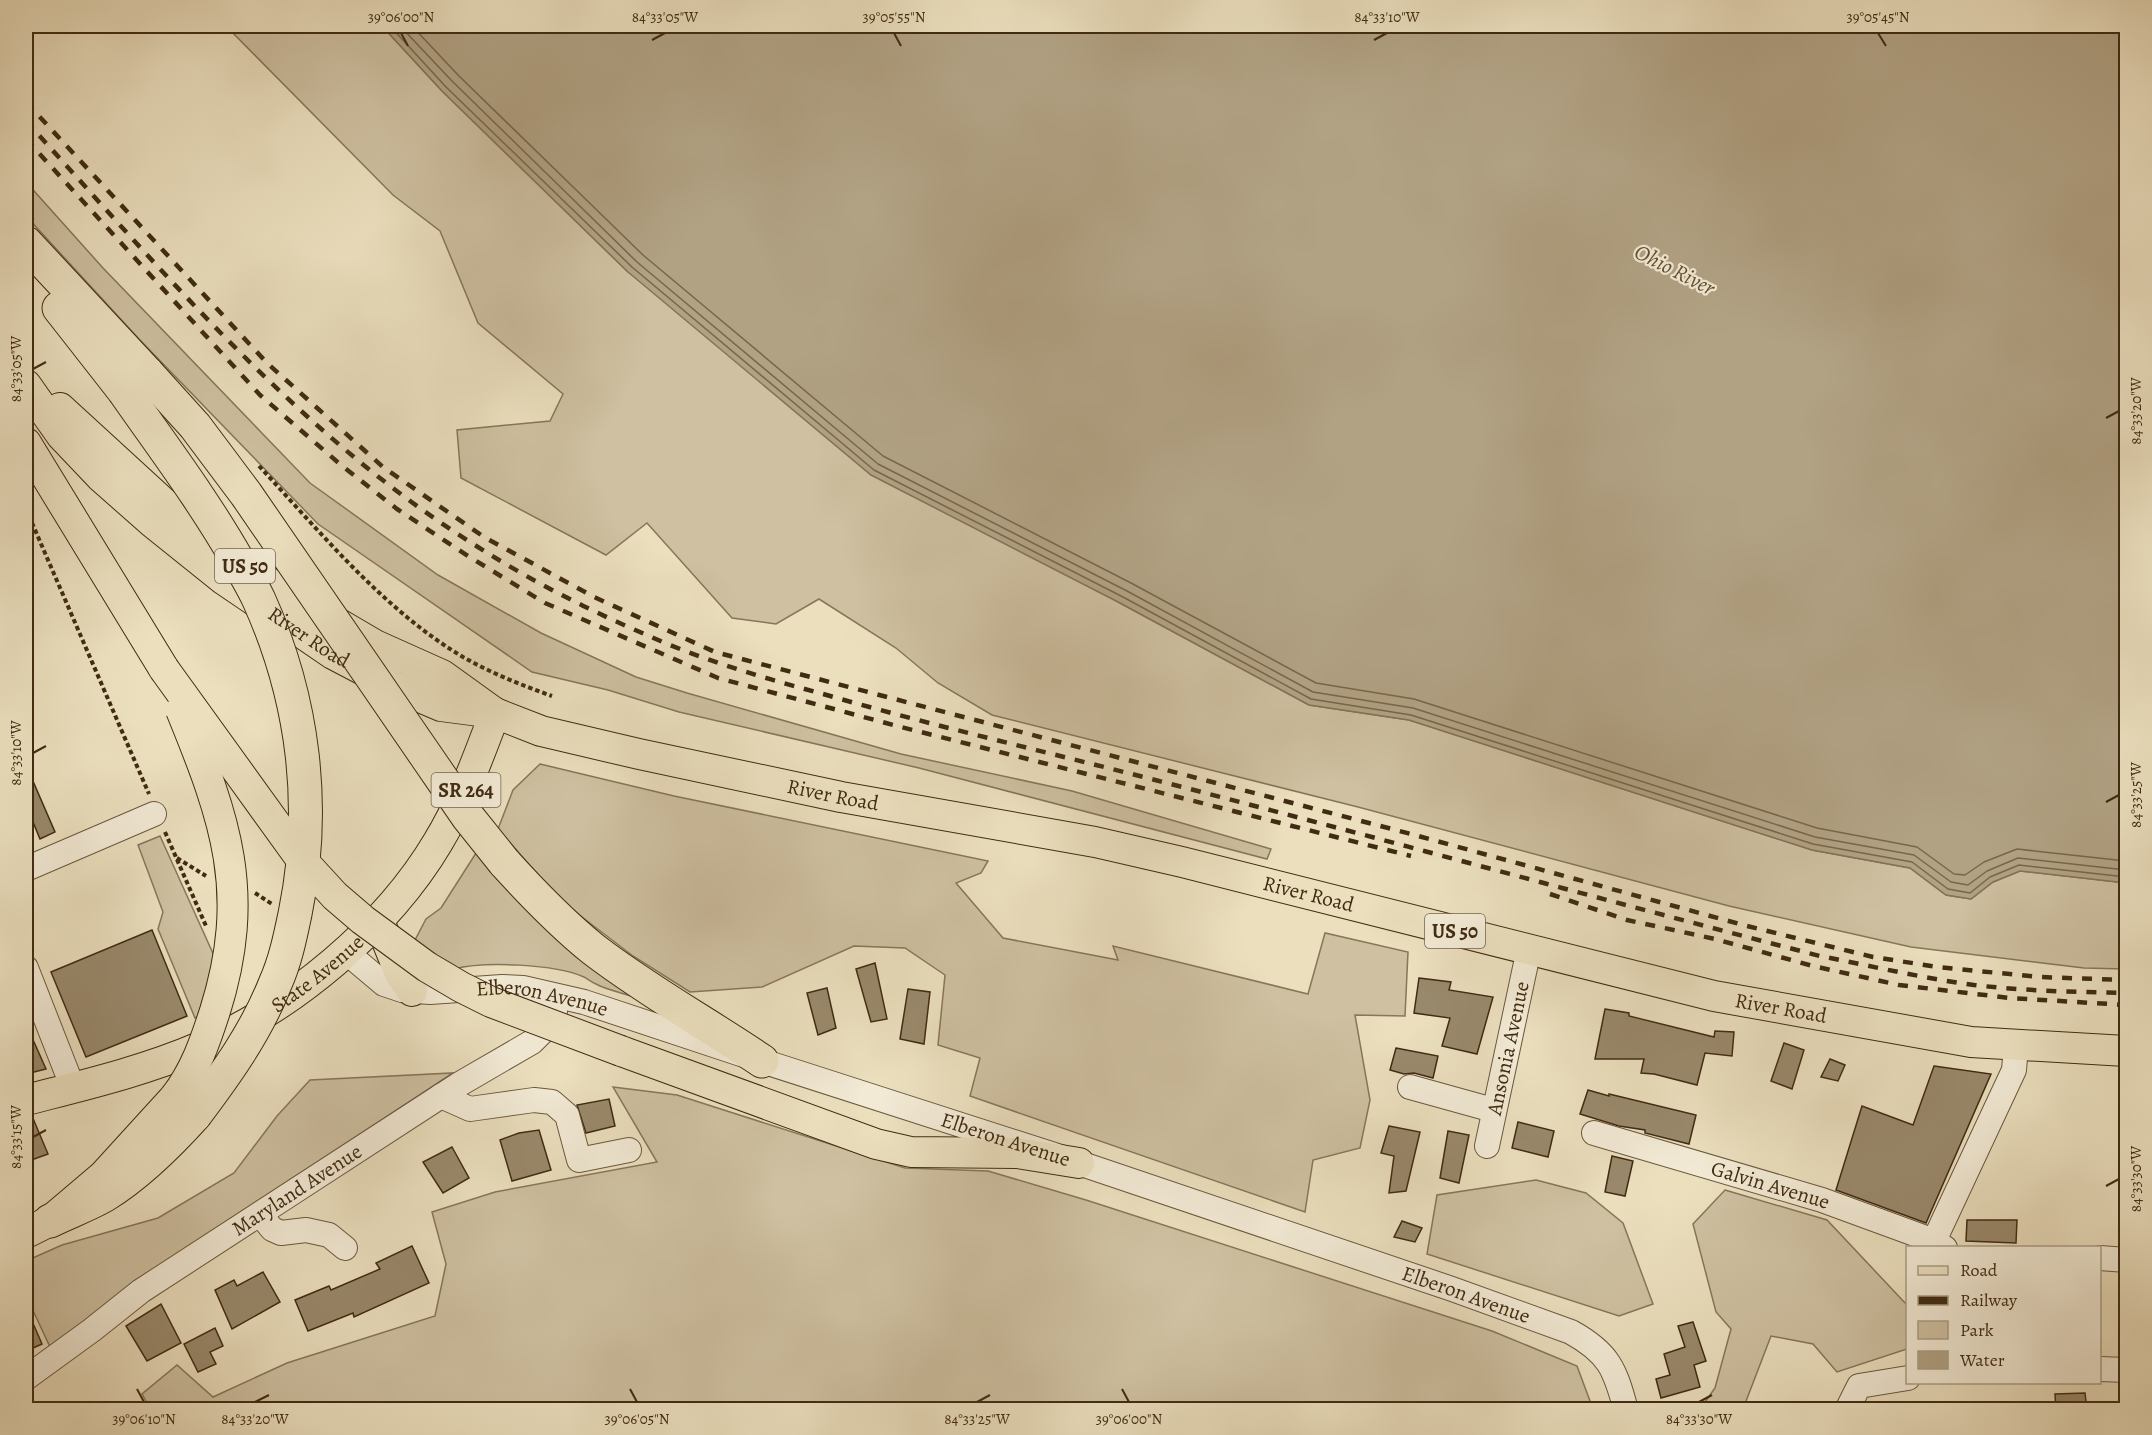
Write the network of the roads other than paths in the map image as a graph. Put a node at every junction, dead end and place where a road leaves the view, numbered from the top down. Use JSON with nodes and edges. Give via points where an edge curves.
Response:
{"nodes":[{"id":1,"x":33,"y":236,"type":"edge"},
{"id":2,"x":26,"y":268,"type":"edge"},
{"id":3,"x":26,"y":375,"type":"edge"},
{"id":4,"x":136,"y":383,"type":"junction"},
{"id":5,"x":26,"y":385,"type":"edge"},
{"id":6,"x":26,"y":443,"type":"edge"},
{"id":7,"x":164,"y":669,"type":"junction"},
{"id":8,"x":495,"y":713,"type":"junction"},
{"id":9,"x":156,"y":815,"type":"road end"},
{"id":10,"x":26,"y":869,"type":"edge"},
{"id":11,"x":378,"y":919,"type":"junction"},
{"id":12,"x":1529,"y":950,"type":"junction"},
{"id":13,"x":346,"y":952,"type":"junction"},
{"id":14,"x":26,"y":968,"type":"edge"},
{"id":15,"x":412,"y":991,"type":"junction"},
{"id":16,"x":562,"y":998,"type":"junction"},
{"id":17,"x":2016,"y":1046,"type":"junction"},
{"id":18,"x":2127,"y":1051,"type":"edge"},
{"id":19,"x":762,"y":1061,"type":"junction"},
{"id":20,"x":73,"y":1088,"type":"junction"},
{"id":21,"x":1410,"y":1088,"type":"dead end"},
{"id":22,"x":441,"y":1096,"type":"junction"},
{"id":23,"x":26,"y":1100,"type":"edge"},
{"id":24,"x":185,"y":1106,"type":"junction"},
{"id":25,"x":1493,"y":1110,"type":"junction"},
{"id":26,"x":1594,"y":1133,"type":"dead end"},
{"id":27,"x":1487,"y":1146,"type":"dead end"},
{"id":28,"x":629,"y":1150,"type":"dead end"},
{"id":29,"x":1079,"y":1163,"type":"junction"},
{"id":30,"x":260,"y":1214,"type":"junction"},
{"id":31,"x":38,"y":1227,"type":"edge"},
{"id":32,"x":1940,"y":1244,"type":"edge"},
{"id":33,"x":345,"y":1248,"type":"dead end"},
{"id":34,"x":2101,"y":1258,"type":"edge"},
{"id":35,"x":2127,"y":1260,"type":"edge"},
{"id":36,"x":2101,"y":1369,"type":"edge"},
{"id":37,"x":2127,"y":1370,"type":"edge"},
{"id":38,"x":26,"y":1378,"type":"edge"},
{"id":39,"x":1906,"y":1378,"type":"edge"},
{"id":40,"x":1626,"y":1410,"type":"edge"},
{"id":41,"x":1847,"y":1410,"type":"edge"}],
"edges":[{"from":1,"to":4,"type":"highway"},
{"from":2,"to":4,"type":"highway"},
{"from":3,"to":8,"type":"main road","name":"River Road","number":"US 50","via":[[180,519],[222,550],[271,584],[375,645],[442,675]]},
{"from":4,"to":19,"type":"highway","bridge":true,"via":[[195,426],[468,817],[530,891],[592,948]]},
{"from":4,"to":24,"type":"highway","bridge":true,"via":[[259,598],[291,689],[305,775],[305,851],[289,941],[276,984],[229,1070]]},
{"from":5,"to":8,"type":"main road","name":"River Road","number":"US 50","via":[[62,436],[101,477],[223,579],[292,628],[394,686],[441,706]]},
{"from":6,"to":7,"type":"main road"},
{"from":7,"to":24,"type":"main road","bridge":true,"via":[[221,815],[233,881],[234,916],[224,983],[187,1080]]},
{"from":7,"to":29,"type":"main road","bridge":true,"via":[[301,859],[335,896],[427,967],[461,987],[524,1015],[876,1144],[936,1154],[1017,1153]]},
{"from":8,"to":11,"type":"main road","name":"State Avenue","number":"SR 264","via":[[465,792],[439,840]]},
{"from":8,"to":12,"type":"main road","name":"River Road","number":"US 50","via":[[541,731],[639,754],[1095,842]]},
{"from":9,"to":10,"type":"street"},
{"from":11,"to":13,"type":"main road","name":"State Avenue","number":"SR 264"},
{"from":11,"to":15,"type":"main road","via":[[401,975]]},
{"from":12,"to":17,"type":"main road","name":"River Road","number":"US 50","via":[[1714,996],[1971,1042]]},
{"from":12,"to":25,"type":"street","name":"Ansonia Avenue"},
{"from":13,"to":15,"type":"street","name":"Elberon Avenue","via":[[384,984]]},
{"from":13,"to":20,"type":"main road","name":"State Avenue","number":"SR 264","via":[[258,1017],[201,1046]]},
{"from":14,"to":20,"type":"street"},
{"from":15,"to":16,"type":"street","name":"Elberon Avenue","via":[[502,987]]},
{"from":16,"to":19,"type":"street","name":"Elberon Avenue"},
{"from":16,"to":22,"type":"street","name":"Maryland Avenue","via":[[543,1031],[532,1041]]},
{"from":17,"to":18,"type":"main road","name":"River Road","number":"US 50"},
{"from":17,"to":32,"type":"street","via":[[2014,1070]]},
{"from":19,"to":29,"type":"street","name":"Elberon Avenue"},
{"from":20,"to":23,"type":"main road","name":"State Avenue","number":"SR 264"},
{"from":21,"to":25,"type":"street"},
{"from":22,"to":28,"type":"street","via":[[470,1109],[534,1100],[552,1102],[567,1115],[579,1160]]},
{"from":22,"to":30,"type":"street","name":"Maryland Avenue"},
{"from":24,"to":31,"type":"highway","via":[[172,1141],[146,1164],[105,1195]]},
{"from":25,"to":27,"type":"street","name":"Ansonia Avenue"},
{"from":26,"to":32,"type":"street","name":"Galvin Avenue","via":[[1822,1200]]},
{"from":29,"to":40,"type":"street","name":"Elberon Avenue","via":[[1572,1332],[1608,1361]]},
{"from":30,"to":33,"type":"street","via":[[272,1229],[281,1233],[306,1230],[329,1235]]},
{"from":30,"to":38,"type":"street","name":"Maryland Avenue","via":[[141,1291]]},
{"from":34,"to":35,"type":"street"},
{"from":36,"to":37,"type":"street"},
{"from":39,"to":41,"type":"street","via":[[1859,1386]]}]}
